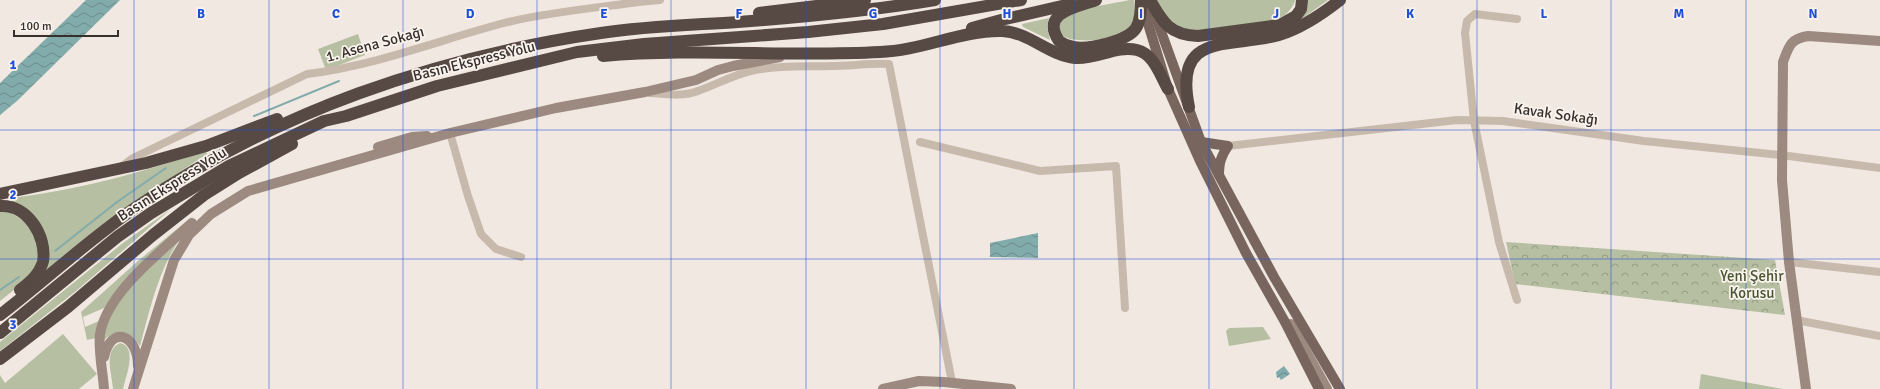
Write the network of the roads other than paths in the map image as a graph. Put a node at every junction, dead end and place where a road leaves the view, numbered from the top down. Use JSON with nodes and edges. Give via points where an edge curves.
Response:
{"nodes":[{"id":1,"x":660,"y":0,"type":"edge"},
{"id":2,"x":865,"y":0,"type":"edge"},
{"id":3,"x":935,"y":0,"type":"edge"},
{"id":4,"x":1021,"y":0,"type":"edge"},
{"id":5,"x":1092,"y":0,"type":"edge"},
{"id":6,"x":1096,"y":0,"type":"edge"},
{"id":7,"x":1141,"y":0,"type":"edge"},
{"id":8,"x":1150,"y":0,"type":"edge"},
{"id":9,"x":1302,"y":0,"type":"edge"},
{"id":10,"x":1340,"y":0,"type":"edge"},
{"id":11,"x":843,"y":1,"type":"edge"},
{"id":12,"x":1518,"y":19,"type":"dead end"},
{"id":13,"x":622,"y":30,"type":"junction"},
{"id":14,"x":1880,"y":41,"type":"edge"},
{"id":15,"x":924,"y":45,"type":"junction"},
{"id":16,"x":812,"y":52,"type":"junction"},
{"id":17,"x":553,"y":58,"type":"junction"},
{"id":18,"x":1168,"y":89,"type":"junction"},
{"id":19,"x":362,"y":91,"type":"junction"},
{"id":20,"x":645,"y":92,"type":"junction"},
{"id":21,"x":1189,"y":107,"type":"junction"},
{"id":22,"x":346,"y":116,"type":"junction"},
{"id":23,"x":1474,"y":121,"type":"junction"},
{"id":24,"x":450,"y":132,"type":"junction"},
{"id":25,"x":435,"y":137,"type":"junction"},
{"id":26,"x":920,"y":142,"type":"dead end"},
{"id":27,"x":1201,"y":142,"type":"junction"},
{"id":28,"x":1228,"y":146,"type":"junction"},
{"id":29,"x":1781,"y":155,"type":"junction"},
{"id":30,"x":1880,"y":168,"type":"edge"},
{"id":31,"x":116,"y":171,"type":"junction"},
{"id":32,"x":1219,"y":175,"type":"junction"},
{"id":33,"x":0,"y":194,"type":"edge"},
{"id":34,"x":0,"y":206,"type":"edge"},
{"id":35,"x":1246,"y":253,"type":"junction"},
{"id":36,"x":521,"y":256,"type":"dead end"},
{"id":37,"x":1789,"y":262,"type":"junction"},
{"id":38,"x":1880,"y":272,"type":"edge"},
{"id":39,"x":1517,"y":300,"type":"dead end"},
{"id":40,"x":0,"y":308,"type":"edge"},
{"id":41,"x":1125,"y":308,"type":"dead end"},
{"id":42,"x":0,"y":315,"type":"edge"},
{"id":43,"x":1796,"y":320,"type":"junction"},
{"id":44,"x":0,"y":333,"type":"edge"},
{"id":45,"x":1880,"y":336,"type":"edge"},
{"id":46,"x":0,"y":359,"type":"edge"},
{"id":47,"x":102,"y":364,"type":"junction"},
{"id":48,"x":138,"y":372,"type":"junction"},
{"id":49,"x":952,"y":382,"type":"junction"},
{"id":50,"x":1316,"y":387,"type":"edge"},
{"id":51,"x":104,"y":389,"type":"edge"},
{"id":52,"x":133,"y":389,"type":"edge"},
{"id":53,"x":883,"y":389,"type":"edge"},
{"id":54,"x":1011,"y":389,"type":"edge"},
{"id":55,"x":1327,"y":389,"type":"edge"},
{"id":56,"x":1340,"y":389,"type":"edge"},
{"id":57,"x":1806,"y":389,"type":"edge"}],
"edges":[{"from":1,"to":31,"type":"street","name":"1. Asena Sokağı","via":[[506,22],[384,58],[307,74],[133,158]]},
{"from":2,"to":11,"type":"highway"},
{"from":3,"to":13,"type":"highway","name":"Basın Ekspress Yolu","via":[[861,11]]},
{"from":4,"to":17,"type":"highway","name":"Basın Ekspress Yolu","via":[[883,24],[644,44],[577,52]]},
{"from":5,"to":15,"type":"highway","via":[[1001,20]]},
{"from":6,"to":7,"type":"highway","via":[[1067,10],[1058,16],[1054,30],[1059,41],[1083,48],[1123,38],[1137,27]]},
{"from":7,"to":18,"type":"main road"},
{"from":8,"to":9,"type":"highway","via":[[1167,27],[1185,36],[1198,36],[1280,25],[1296,16],[1301,9]]},
{"from":8,"to":21,"type":"main road"},
{"from":10,"to":21,"type":"highway","via":[[1291,32],[1216,45],[1199,53],[1188,67],[1186,77],[1185,90]]},
{"from":11,"to":13,"type":"highway"},
{"from":12,"to":23,"type":"street","via":[[1475,14],[1467,21],[1465,33]]},
{"from":13,"to":19,"type":"highway","name":"Basın Ekspress Yolu","via":[[549,41],[489,54]]},
{"from":14,"to":29,"type":"main road","via":[[1808,36],[1797,38],[1790,46],[1783,62]]},
{"from":15,"to":16,"type":"highway","via":[[882,52]]},
{"from":15,"to":18,"type":"highway","via":[[1003,31],[1023,36],[1057,53],[1076,58],[1137,50],[1149,56]]},
{"from":16,"to":17,"type":"highway","via":[[664,52]]},
{"from":16,"to":20,"type":"main road","via":[[733,66],[696,80]]},
{"from":17,"to":22,"type":"highway","name":"Basın Ekspress Yolu","via":[[437,86]]},
{"from":18,"to":35,"type":"main road","via":[[1200,161]]},
{"from":19,"to":31,"type":"highway","via":[[338,94],[206,146]]},
{"from":19,"to":42,"type":"highway","name":"Basın Ekspress Yolu","via":[[272,129],[176,182],[118,220]]},
{"from":20,"to":24,"type":"main road","via":[[556,108]]},
{"from":20,"to":49,"type":"street","via":[[689,93],[733,76],[787,66],[889,64]]},
{"from":21,"to":27,"type":"main road"},
{"from":22,"to":44,"type":"highway","name":"Basın Ekspress Yolu","via":[[314,125],[262,149],[167,203],[117,237]]},
{"from":22,"to":46,"type":"highway","via":[[262,160],[204,195],[68,307]]},
{"from":23,"to":28,"type":"street","name":"Kavak Sokağı","via":[[1457,120]]},
{"from":23,"to":29,"type":"street","name":"Kavak Sokağı","via":[[1503,121]]},
{"from":23,"to":39,"type":"street","via":[[1499,242]]},
{"from":24,"to":25,"type":"main road"},
{"from":24,"to":36,"type":"street","via":[[481,234],[496,249]]},
{"from":25,"to":47,"type":"main road","via":[[412,137],[262,181],[243,187],[208,208],[128,284],[112,303],[100,335]]},
{"from":25,"to":48,"type":"main road","via":[[248,191],[211,214],[189,235],[174,260]]},
{"from":26,"to":41,"type":"street","via":[[1040,171],[1116,166]]},
{"from":27,"to":28,"type":"main road"},
{"from":27,"to":32,"type":"main road"},
{"from":28,"to":32,"type":"main road","via":[[1219,162]]},
{"from":29,"to":30,"type":"street","name":"Kavak Sokağı"},
{"from":29,"to":37,"type":"main road"},
{"from":31,"to":33,"type":"highway"},
{"from":32,"to":56,"type":"main road","via":[[1274,277]]},
{"from":34,"to":40,"type":"highway","via":[[24,213],[36,228],[43,247],[38,272]]},
{"from":35,"to":50,"type":"main road","via":[[1285,322]]},
{"from":35,"to":55,"type":"main road","via":[[1279,303]]},
{"from":37,"to":38,"type":"street"},
{"from":37,"to":43,"type":"main road"},
{"from":43,"to":45,"type":"street"},
{"from":43,"to":57,"type":"main road"},
{"from":47,"to":48,"type":"main road","via":[[111,341],[119,337],[127,338],[138,355]]},
{"from":47,"to":51,"type":"main road"},
{"from":48,"to":52,"type":"main road"},
{"from":49,"to":53,"type":"main road","via":[[919,381]]},
{"from":49,"to":54,"type":"main road"}]}
